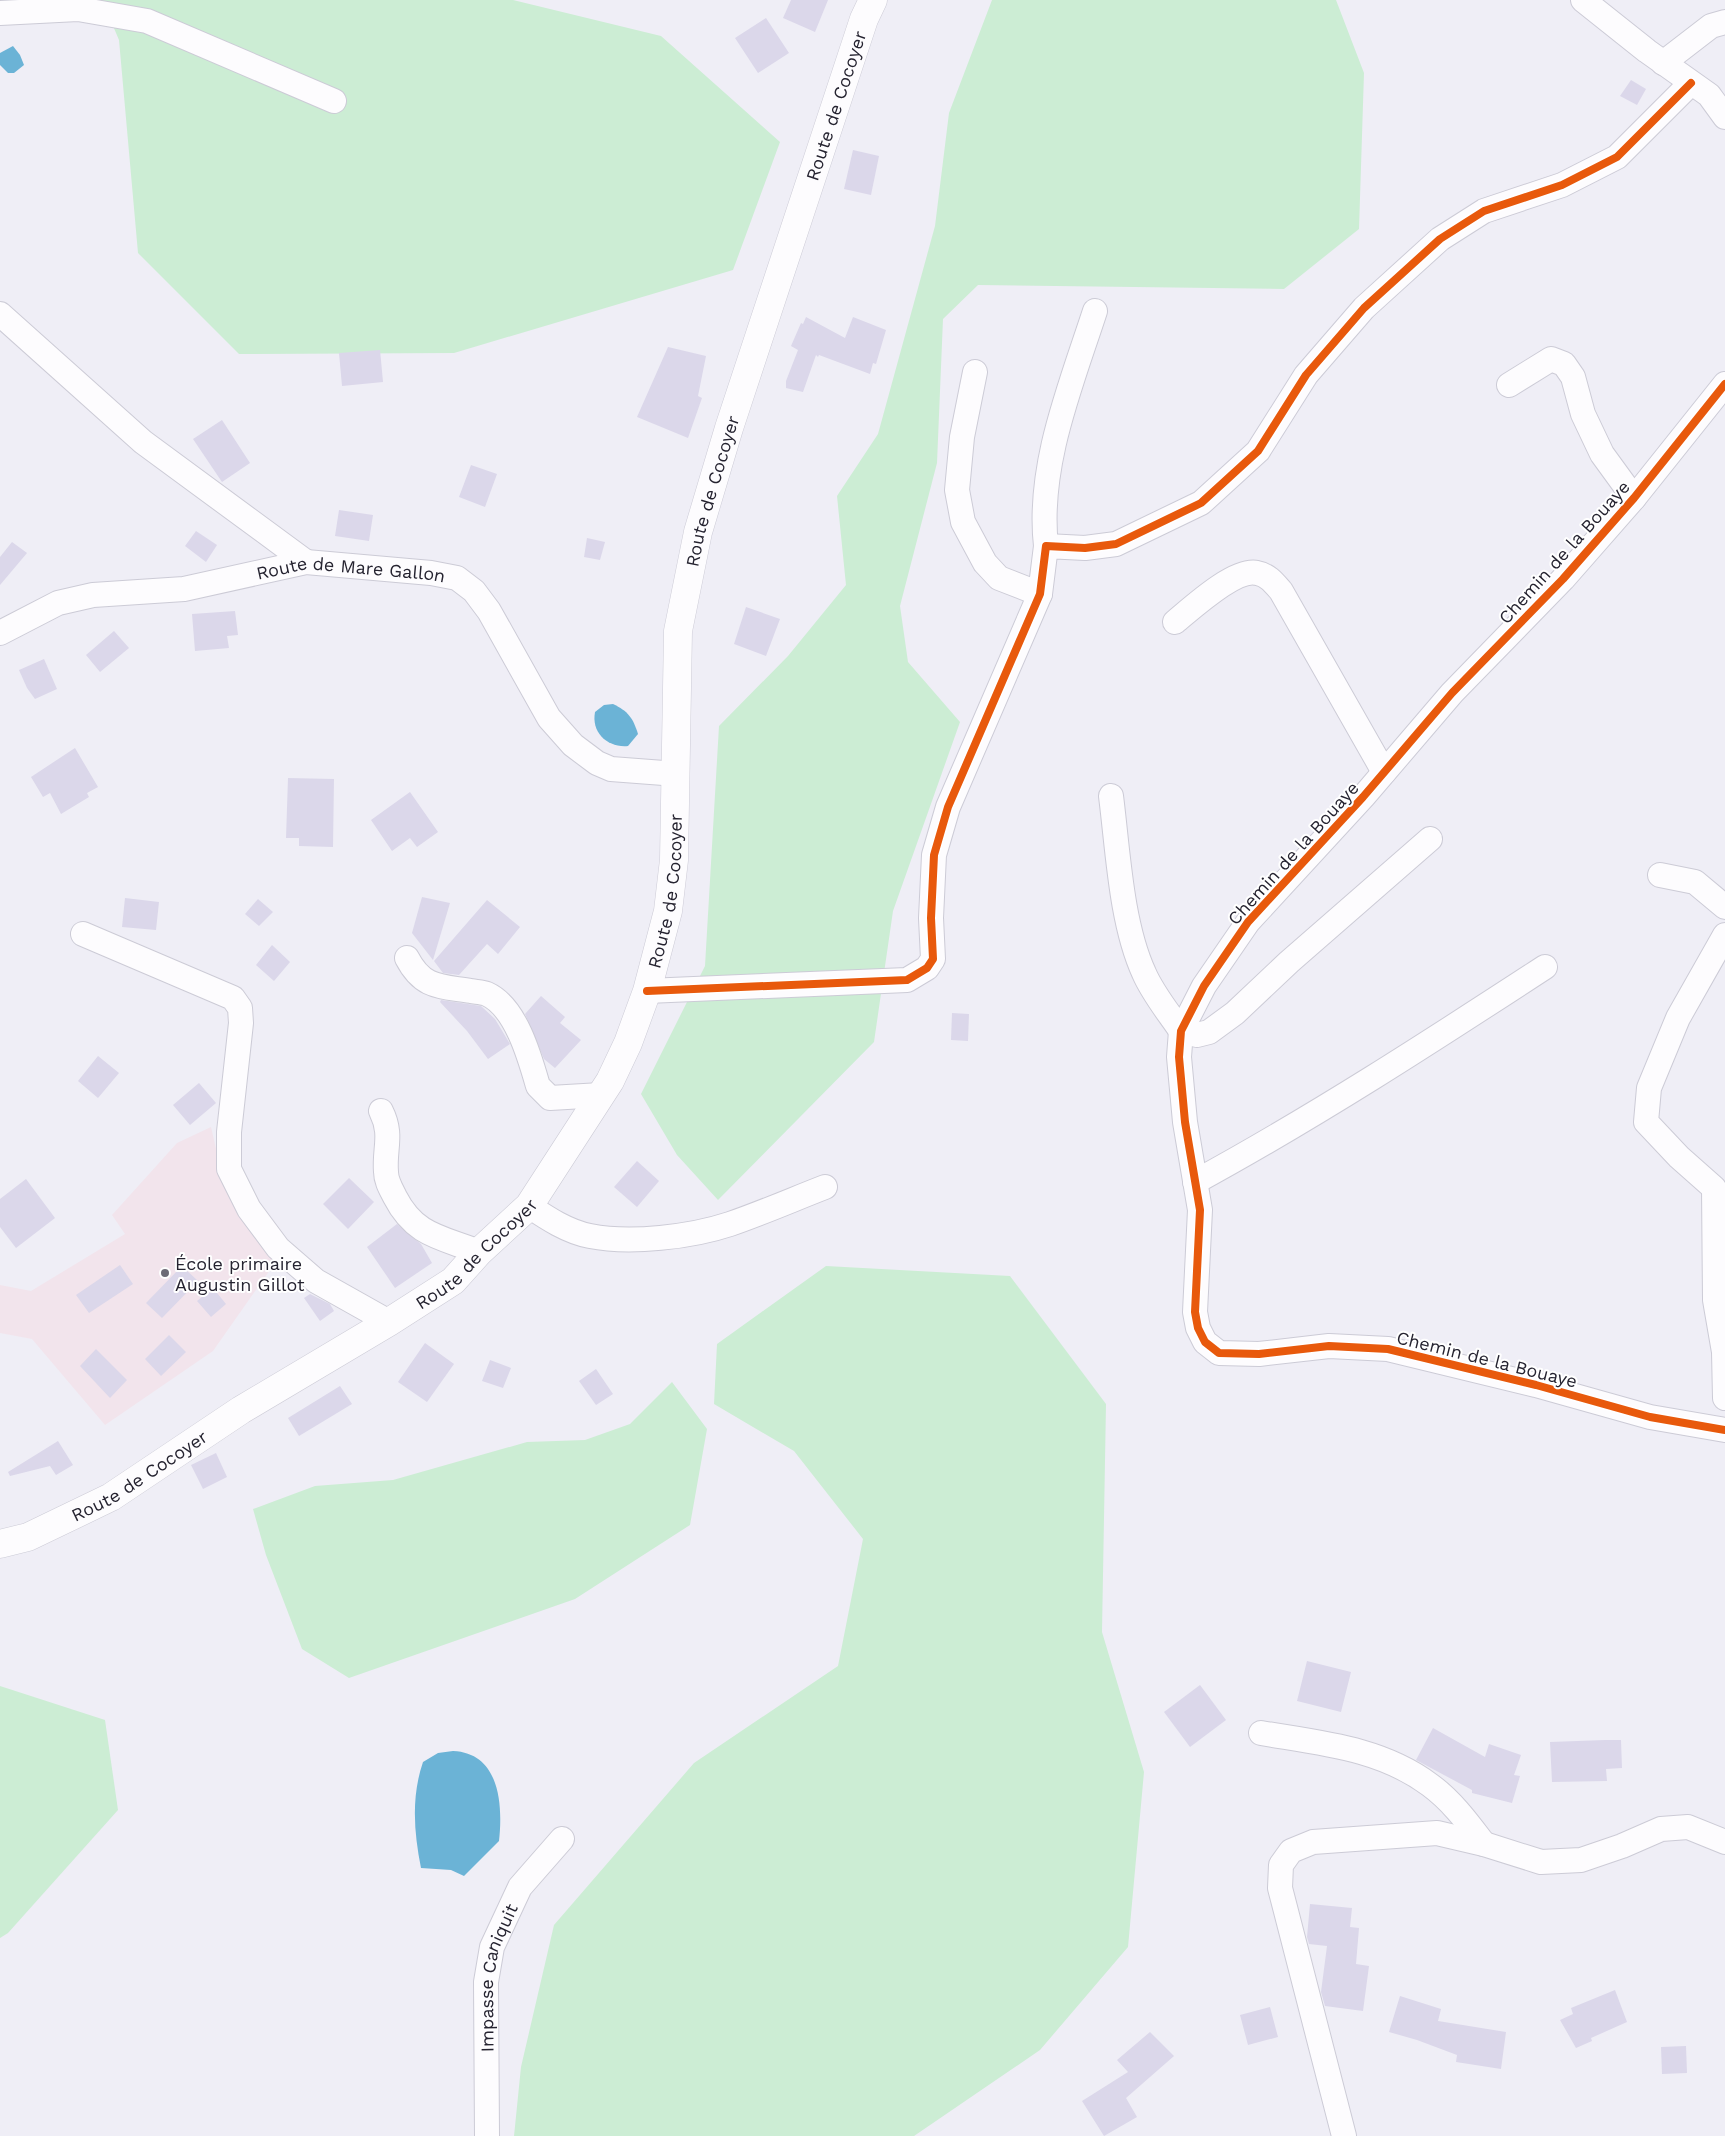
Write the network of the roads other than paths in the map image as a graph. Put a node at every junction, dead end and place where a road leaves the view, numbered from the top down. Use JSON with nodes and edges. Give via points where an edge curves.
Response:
{"nodes":[{"id":1,"x":873,"y":0,"type":"edge"},
{"id":2,"x":1583,"y":0,"type":"edge"},
{"id":3,"x":0,"y":13,"type":"edge"},
{"id":4,"x":1725,"y":22,"type":"edge"},
{"id":5,"x":1663,"y":63,"type":"junction"},
{"id":6,"x":1691,"y":83,"type":"junction"},
{"id":7,"x":334,"y":101,"type":"dead end"},
{"id":8,"x":1725,"y":117,"type":"edge"},
{"id":9,"x":1096,"y":311,"type":"dead end"},
{"id":10,"x":0,"y":314,"type":"edge"},
{"id":11,"x":975,"y":372,"type":"dead end"},
{"id":12,"x":1725,"y":384,"type":"edge"},
{"id":13,"x":1509,"y":386,"type":"dead end"},
{"id":14,"x":1634,"y":498,"type":"junction"},
{"id":15,"x":1046,"y":546,"type":"junction"},
{"id":16,"x":306,"y":562,"type":"junction"},
{"id":17,"x":1040,"y":594,"type":"junction"},
{"id":18,"x":1175,"y":622,"type":"dead end"},
{"id":19,"x":0,"y":632,"type":"edge"},
{"id":20,"x":1384,"y":772,"type":"junction"},
{"id":21,"x":677,"y":774,"type":"junction"},
{"id":22,"x":1111,"y":796,"type":"dead end"},
{"id":23,"x":1430,"y":839,"type":"dead end"},
{"id":24,"x":1660,"y":875,"type":"dead end"},
{"id":25,"x":1725,"y":907,"type":"edge"},
{"id":26,"x":83,"y":934,"type":"dead end"},
{"id":27,"x":1725,"y":935,"type":"edge"},
{"id":28,"x":407,"y":958,"type":"dead end"},
{"id":29,"x":1545,"y":967,"type":"dead end"},
{"id":30,"x":647,"y":991,"type":"junction"},
{"id":31,"x":1181,"y":1032,"type":"junction"},
{"id":32,"x":601,"y":1095,"type":"junction"},
{"id":33,"x":381,"y":1111,"type":"dead end"},
{"id":34,"x":1196,"y":1182,"type":"junction"},
{"id":35,"x":825,"y":1186,"type":"dead end"},
{"id":36,"x":529,"y":1206,"type":"junction"},
{"id":37,"x":479,"y":1252,"type":"junction"},
{"id":38,"x":389,"y":1322,"type":"junction"},
{"id":39,"x":1725,"y":1398,"type":"edge"},
{"id":40,"x":1725,"y":1430,"type":"edge"},
{"id":41,"x":0,"y":1544,"type":"edge"},
{"id":42,"x":1261,"y":1733,"type":"dead end"},
{"id":43,"x":562,"y":1839,"type":"dead end"},
{"id":44,"x":1725,"y":1842,"type":"edge"},
{"id":45,"x":1484,"y":1844,"type":"junction"},
{"id":46,"x":487,"y":2136,"type":"edge"},
{"id":47,"x":1344,"y":2136,"type":"edge"}],
"edges":[{"from":1,"to":21,"type":"main road","name":"Route de Cocoyer","via":[[728,428],[698,532],[678,631]]},
{"from":2,"to":5,"type":"street"},
{"from":3,"to":7,"type":"street","via":[[78,9],[147,21]]},
{"from":4,"to":5,"type":"street","via":[[1711,26]]},
{"from":5,"to":6,"type":"street"},
{"from":6,"to":8,"type":"street","via":[[1710,96]]},
{"from":6,"to":15,"type":"street","via":[[1617,157],[1562,185],[1484,211],[1440,240],[1364,308],[1306,376],[1258,451],[1201,503],[1116,544],[1086,548]]},
{"from":9,"to":15,"type":"street","via":[[1062,411],[1046,488]]},
{"from":10,"to":16,"type":"street","via":[[143,442]]},
{"from":11,"to":17,"type":"street","via":[[962,437],[957,490],[964,522],[985,563],[999,578]]},
{"from":12,"to":14,"type":"street","name":"Chemin de la Bouaye"},
{"from":13,"to":14,"type":"street","via":[[1551,359],[1564,364],[1573,377],[1583,414],[1602,454]]},
{"from":14,"to":20,"type":"street","name":"Chemin de la Bouaye","via":[[1563,579],[1452,693]]},
{"from":15,"to":17,"type":"street"},
{"from":16,"to":19,"type":"street","name":"Route de Mare Gallon","via":[[184,589],[93,595],[58,604]]},
{"from":16,"to":21,"type":"street","name":"Route de Mare Gallon","via":[[457,578],[474,591],[489,611],[549,718],[573,745],[611,769]]},
{"from":17,"to":30,"type":"street","via":[[948,807],[934,856],[933,959],[927,968],[907,980]]},
{"from":18,"to":20,"type":"street","via":[[1242,573],[1256,572],[1269,577],[1281,591]]},
{"from":20,"to":31,"type":"street","name":"Chemin de la Bouaye","via":[[1248,922],[1204,986]]},
{"from":21,"to":30,"type":"main road","name":"Route de Cocoyer","via":[[674,860],[668,911]]},
{"from":22,"to":31,"type":"street","via":[[1133,944],[1144,975]]},
{"from":23,"to":31,"type":"street","via":[[1234,1013],[1209,1032],[1197,1035]]},
{"from":24,"to":25,"type":"street","via":[[1695,882]]},
{"from":26,"to":38,"type":"street","via":[[233,998],[240,1008],[241,1023],[228,1169],[248,1209],[278,1248],[316,1281]]},
{"from":27,"to":39,"type":"street","via":[[1678,1018],[1649,1088],[1646,1122],[1714,1188],[1715,1300],[1724,1352]]},
{"from":28,"to":32,"type":"street","via":[[414,971],[435,986],[487,994],[506,1011],[519,1030],[543,1094],[550,1098]]},
{"from":29,"to":34,"type":"street","via":[[1397,1064]]},
{"from":30,"to":32,"type":"main road","name":"Route de Cocoyer","via":[[628,1043]]},
{"from":31,"to":34,"type":"street","name":"Chemin de la Bouaye","via":[[1180,1066],[1185,1122]]},
{"from":32,"to":36,"type":"main road","name":"Route de Cocoyer"},
{"from":33,"to":37,"type":"street","via":[[389,1133],[387,1177],[403,1212],[420,1229]]},
{"from":34,"to":40,"type":"street","name":"Chemin de la Bouaye","via":[[1200,1210],[1195,1312],[1205,1342],[1219,1353],[1259,1354],[1329,1346],[1388,1349],[1536,1385],[1650,1418]]},
{"from":35,"to":36,"type":"street","via":[[728,1225],[635,1239],[589,1236],[553,1222]]},
{"from":36,"to":37,"type":"main road","name":"Route de Cocoyer"},
{"from":37,"to":38,"type":"main road","name":"Route de Cocoyer","via":[[453,1281]]},
{"from":38,"to":41,"type":"main road","name":"Route de Cocoyer","via":[[241,1410],[110,1497],[28,1537]]},
{"from":42,"to":45,"type":"street","via":[[1363,1751],[1403,1767],[1432,1786],[1458,1811]]},
{"from":43,"to":46,"type":"street","name":"Impasse Caniquit","via":[[520,1887],[492,1947],[486,1982]]},
{"from":44,"to":45,"type":"street","via":[[1688,1827],[1661,1829],[1581,1860],[1541,1862]]},
{"from":45,"to":47,"type":"street","via":[[1437,1833],[1312,1842],[1292,1851],[1281,1865],[1280,1888]]}]}
